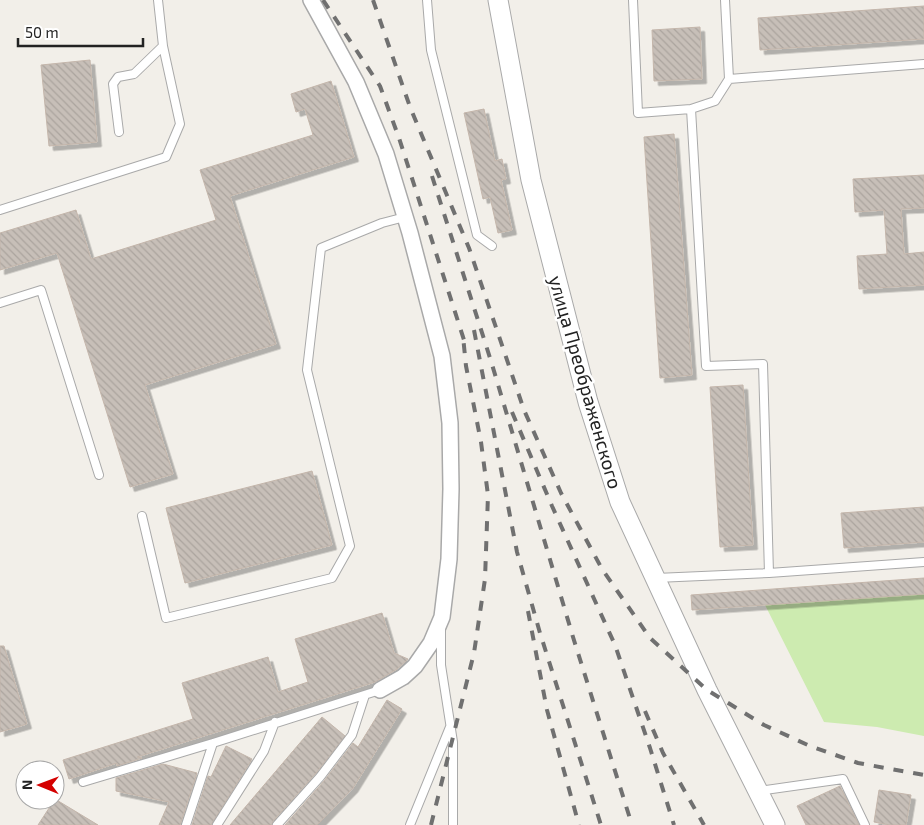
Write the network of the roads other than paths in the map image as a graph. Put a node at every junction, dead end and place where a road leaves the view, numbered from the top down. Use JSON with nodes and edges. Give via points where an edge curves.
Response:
{"nodes":[{"id":1,"x":158,"y":0,"type":"edge"},
{"id":2,"x":311,"y":0,"type":"edge"},
{"id":3,"x":427,"y":0,"type":"edge"},
{"id":4,"x":498,"y":0,"type":"edge"},
{"id":5,"x":633,"y":0,"type":"edge"},
{"id":6,"x":725,"y":0,"type":"edge"},
{"id":7,"x":163,"y":46,"type":"junction"},
{"id":8,"x":924,"y":64,"type":"edge"},
{"id":9,"x":729,"y":79,"type":"junction"},
{"id":10,"x":691,"y":109,"type":"junction"},
{"id":11,"x":119,"y":132,"type":"dead end"},
{"id":12,"x":0,"y":210,"type":"edge"},
{"id":13,"x":405,"y":217,"type":"junction"},
{"id":14,"x":492,"y":246,"type":"dead end"},
{"id":15,"x":0,"y":303,"type":"edge"},
{"id":16,"x":99,"y":475,"type":"dead end"},
{"id":17,"x":142,"y":516,"type":"dead end"},
{"id":18,"x":924,"y":562,"type":"edge"},
{"id":19,"x":769,"y":573,"type":"junction"},
{"id":20,"x":654,"y":578,"type":"junction"},
{"id":21,"x":442,"y":617,"type":"junction"},
{"id":22,"x":380,"y":690,"type":"joint"},
{"id":23,"x":365,"y":695,"type":"junction"},
{"id":24,"x":275,"y":722,"type":"junction"},
{"id":25,"x":450,"y":727,"type":"junction"},
{"id":26,"x":213,"y":743,"type":"junction"},
{"id":27,"x":82,"y":782,"type":"dead end"},
{"id":28,"x":758,"y":791,"type":"junction"},
{"id":29,"x":186,"y":825,"type":"edge"},
{"id":30,"x":217,"y":825,"type":"edge"},
{"id":31,"x":277,"y":825,"type":"edge"},
{"id":32,"x":410,"y":825,"type":"edge"},
{"id":33,"x":453,"y":825,"type":"edge"},
{"id":34,"x":775,"y":825,"type":"edge"},
{"id":35,"x":865,"y":825,"type":"edge"}],
"edges":[{"from":1,"to":7,"type":"lane"},
{"from":2,"to":13,"type":"street","via":[[356,82],[386,154]]},
{"from":3,"to":14,"type":"lane","via":[[431,50],[477,234]]},
{"from":4,"to":20,"type":"street","name":"улица Преображенского","via":[[530,180],[588,402],[620,502]]},
{"from":5,"to":10,"type":"lane","via":[[638,113]]},
{"from":6,"to":9,"type":"lane"},
{"from":7,"to":11,"type":"lane","via":[[134,74],[115,80]]},
{"from":7,"to":12,"type":"lane","via":[[180,124],[166,157]]},
{"from":8,"to":9,"type":"lane"},
{"from":9,"to":10,"type":"lane","via":[[714,101]]},
{"from":10,"to":19,"type":"lane","via":[[706,366],[763,364]]},
{"from":13,"to":17,"type":"lane","via":[[321,248],[307,370],[350,546],[332,578],[166,618]]},
{"from":13,"to":21,"type":"street","via":[[442,356],[450,423],[449,559]]},
{"from":15,"to":16,"type":"lane","via":[[41,290]]},
{"from":18,"to":19,"type":"lane"},
{"from":19,"to":20,"type":"lane"},
{"from":20,"to":28,"type":"street","name":"улица Преображенского"},
{"from":21,"to":22,"type":"street","via":[[431,643],[415,666]]},
{"from":21,"to":25,"type":"lane","via":[[441,665]]},
{"from":22,"to":23,"type":"lane"},
{"from":23,"to":24,"type":"lane"},
{"from":23,"to":31,"type":"lane","via":[[352,735]]},
{"from":24,"to":26,"type":"lane"},
{"from":24,"to":30,"type":"lane","via":[[264,751]]},
{"from":25,"to":32,"type":"lane"},
{"from":25,"to":33,"type":"lane","via":[[453,742]]},
{"from":26,"to":27,"type":"lane"},
{"from":26,"to":29,"type":"lane"},
{"from":28,"to":34,"type":"street","name":"улица Преображенского"},
{"from":28,"to":35,"type":"lane","via":[[843,779]]}]}
